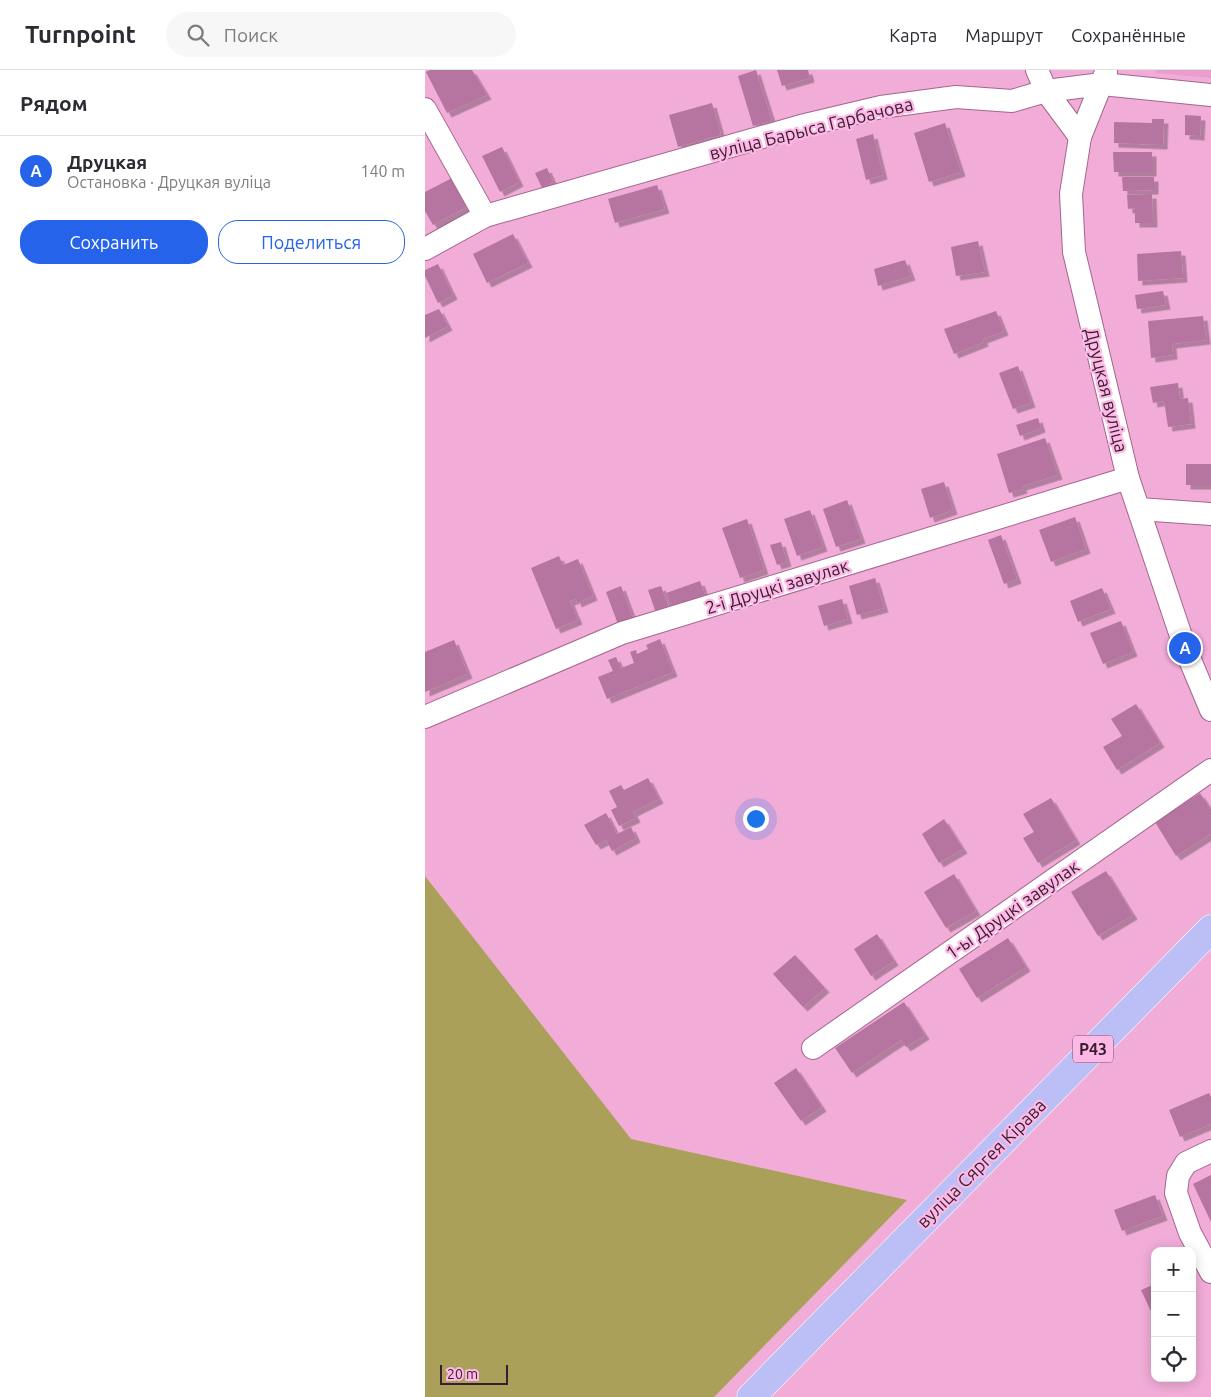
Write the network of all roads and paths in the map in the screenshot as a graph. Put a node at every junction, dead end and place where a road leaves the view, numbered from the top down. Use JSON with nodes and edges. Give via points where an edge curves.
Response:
{"nodes":[{"id":1,"x":1037,"y":70,"type":"edge"},
{"id":2,"x":1104,"y":77,"type":"edge"},
{"id":3,"x":1046,"y":91,"type":"junction"},
{"id":4,"x":1211,"y":95,"type":"edge"},
{"id":5,"x":425,"y":110,"type":"edge"},
{"id":6,"x":1080,"y":137,"type":"junction"},
{"id":7,"x":485,"y":216,"type":"junction"},
{"id":8,"x":425,"y":249,"type":"edge"},
{"id":9,"x":1129,"y":478,"type":"junction"},
{"id":10,"x":1139,"y":509,"type":"junction"},
{"id":11,"x":1211,"y":514,"type":"edge"},
{"id":12,"x":1211,"y":710,"type":"edge"},
{"id":13,"x":429,"y":715,"type":"edge"},
{"id":14,"x":1211,"y":770,"type":"edge"},
{"id":15,"x":1211,"y":929,"type":"edge"},
{"id":16,"x":813,"y":1048,"type":"dead end"},
{"id":17,"x":1211,"y":1150,"type":"edge"},
{"id":18,"x":1211,"y":1272,"type":"edge"},
{"id":19,"x":751,"y":1397,"type":"edge"}],
"edges":[{"from":1,"to":3,"type":"street"},
{"from":2,"to":3,"type":"street","name":"вуліца Барыса Гарбачова"},
{"from":2,"to":4,"type":"street","name":"вуліца Барыса Гарбачова"},
{"from":2,"to":6,"type":"street","name":"Друцкая вуліца"},
{"from":3,"to":6,"type":"street"},
{"from":3,"to":7,"type":"street","name":"вуліца Барыса Гарбачова","via":[[1012,101],[956,97],[881,107],[801,126]]},
{"from":5,"to":7,"type":"street"},
{"from":6,"to":9,"type":"street","name":"Друцкая вуліца","via":[[1071,194],[1073,252]]},
{"from":7,"to":8,"type":"street","name":"вуліца Барыса Гарбачова"},
{"from":9,"to":10,"type":"street","name":"Друцкая вуліца"},
{"from":9,"to":13,"type":"street","name":"2-і Друцкі завулак","via":[[622,633]]},
{"from":10,"to":11,"type":"street"},
{"from":10,"to":12,"type":"street","name":"Друцкая вуліца","via":[[1185,648]]},
{"from":14,"to":16,"type":"street","name":"1-ы Друцкі завулак"},
{"from":15,"to":19,"type":"main road","name":"вуліца Сяргея Кірава","number":"Р43"},
{"from":17,"to":18,"type":"street","via":[[1186,1163],[1178,1176],[1176,1194],[1190,1233]]}]}
